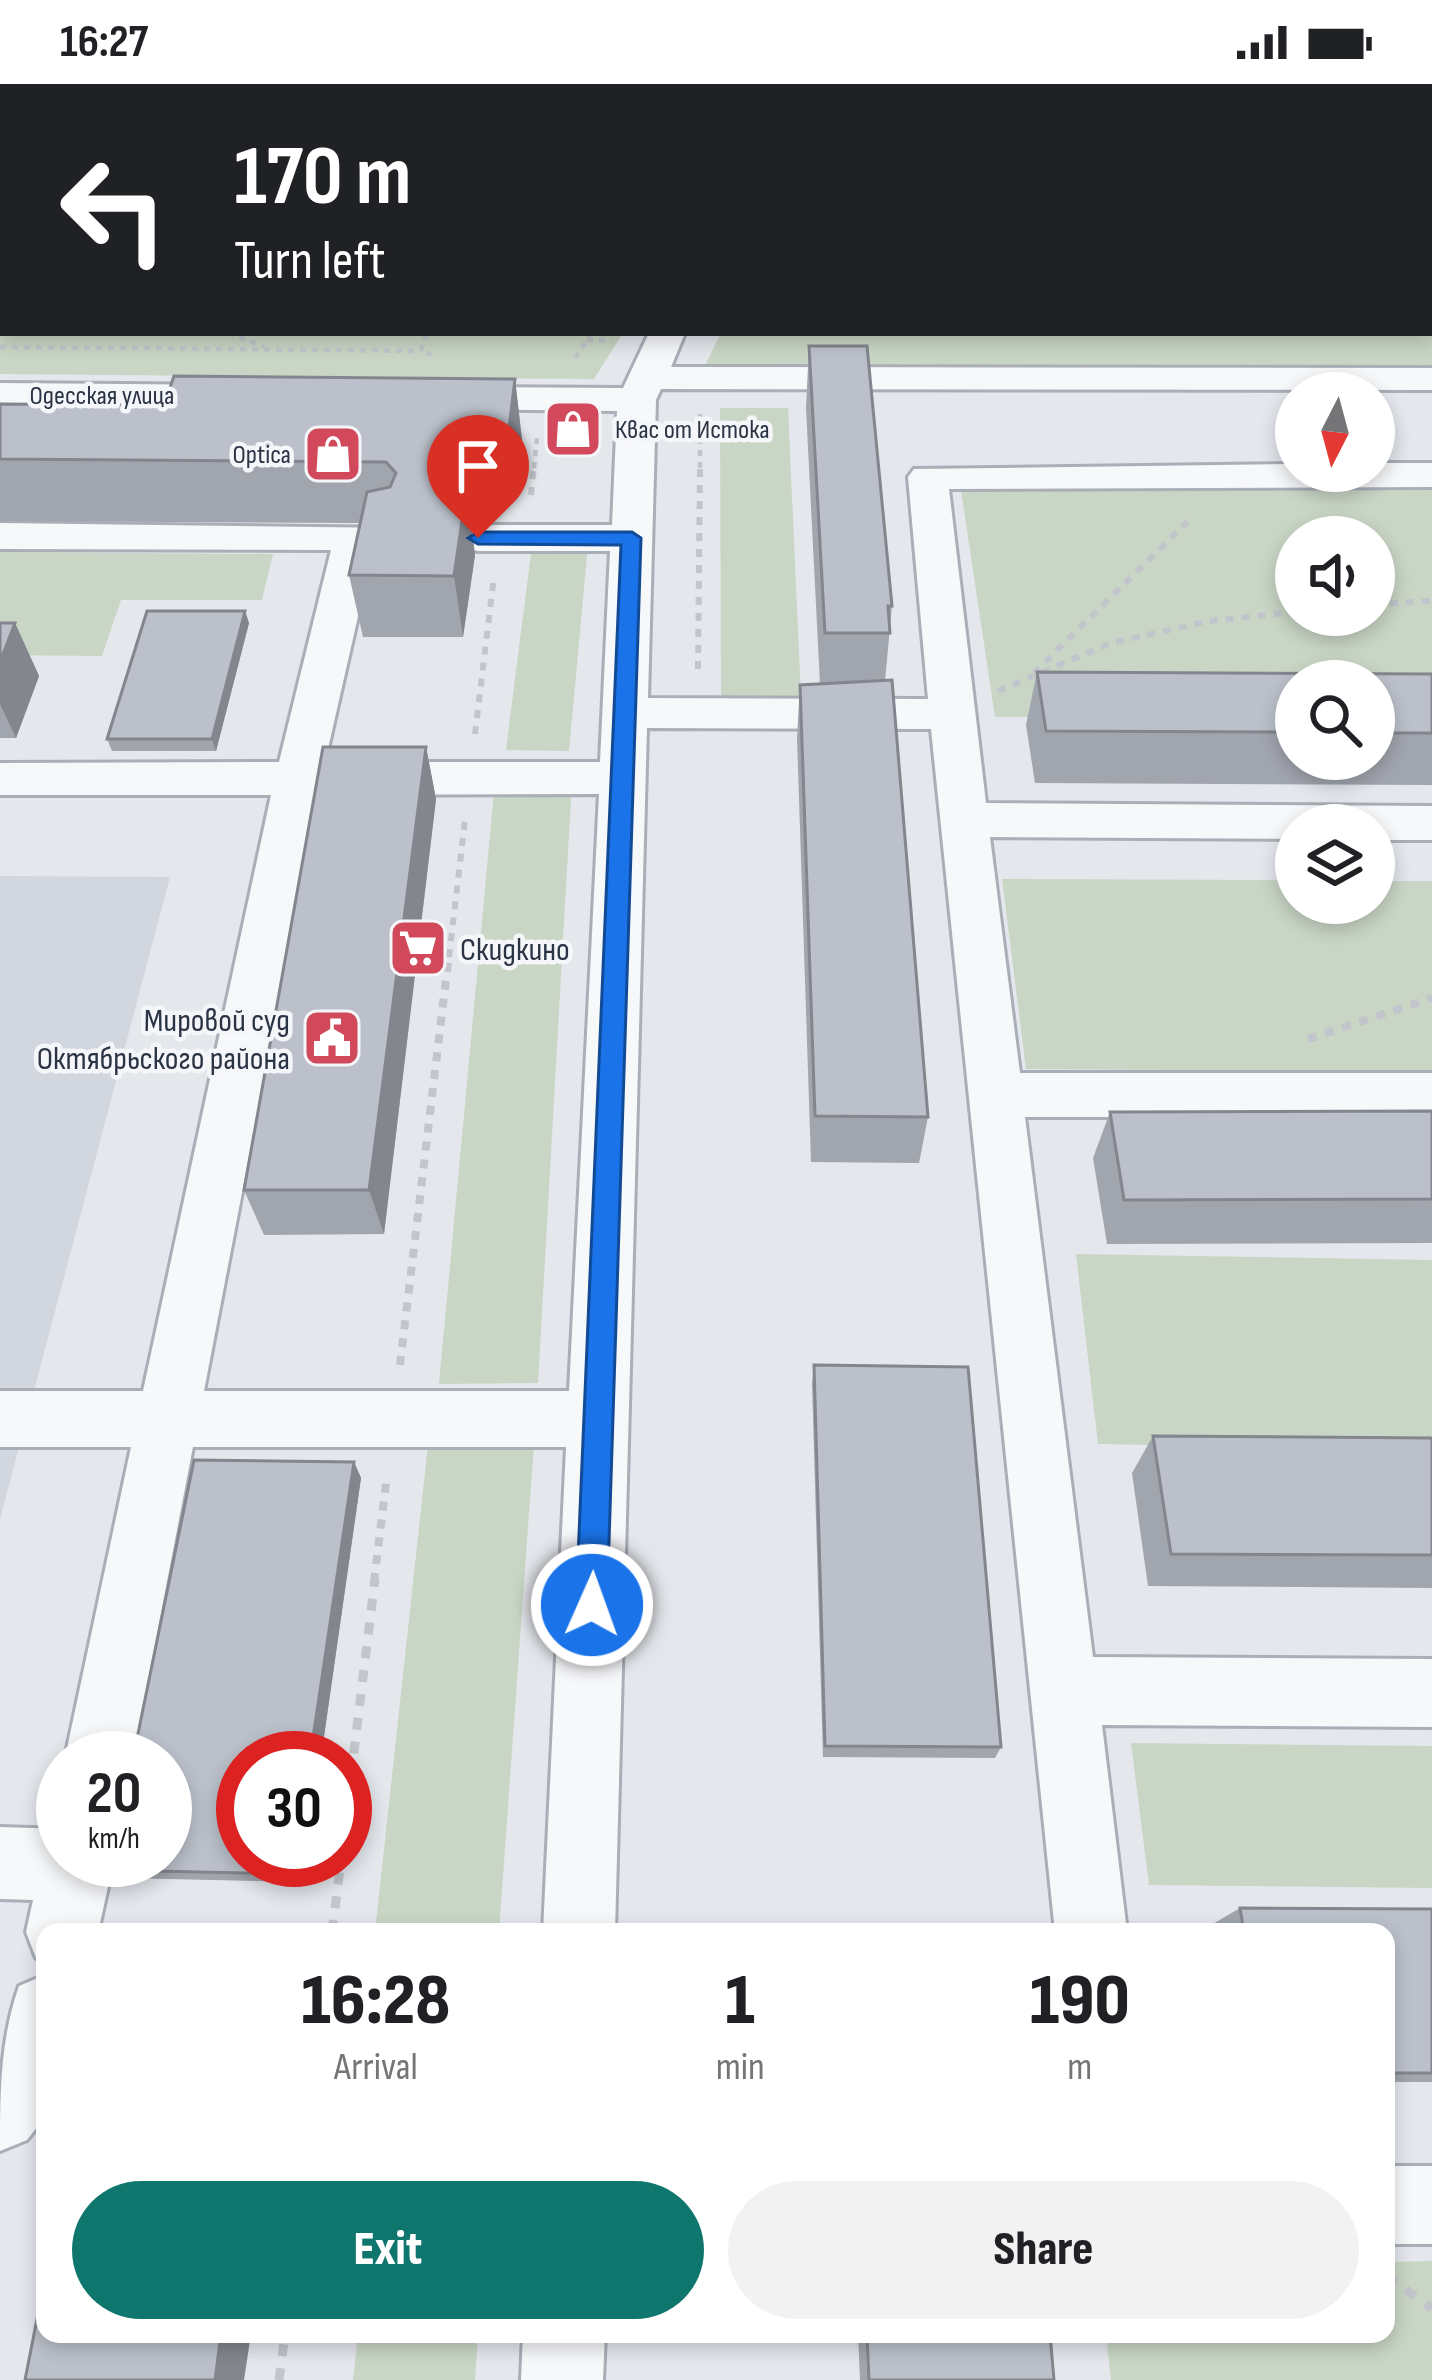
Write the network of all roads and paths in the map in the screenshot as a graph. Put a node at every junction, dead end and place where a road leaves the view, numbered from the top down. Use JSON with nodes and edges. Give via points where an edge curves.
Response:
{"nodes":[{"id":1,"x":236,"y":336,"type":"edge"},
{"id":2,"x":425,"y":336,"type":"edge"},
{"id":3,"x":666,"y":336,"type":"edge"},
{"id":4,"x":0,"y":347,"type":"edge"},
{"id":5,"x":271,"y":350,"type":"junction"},
{"id":6,"x":421,"y":351,"type":"junction"},
{"id":7,"x":442,"y":359,"type":"dead end"},
{"id":8,"x":704,"y":378,"type":"junction"},
{"id":9,"x":1432,"y":379,"type":"edge"},
{"id":10,"x":642,"y":389,"type":"junction"},
{"id":11,"x":0,"y":394,"type":"edge"},
{"id":12,"x":286,"y":397,"type":"edge"},
{"id":13,"x":405,"y":398,"type":"edge"},
{"id":14,"x":548,"y":399,"type":"junction"},
{"id":15,"x":1432,"y":475,"type":"edge"},
{"id":16,"x":1216,"y":476,"type":"junction"},
{"id":17,"x":0,"y":536,"type":"edge"},
{"id":18,"x":488,"y":538,"type":"junction"},
{"id":19,"x":632,"y":538,"type":"junction"},
{"id":20,"x":1432,"y":601,"type":"edge"},
{"id":21,"x":1395,"y":603,"type":"edge"},
{"id":22,"x":1275,"y":614,"type":"edge"},
{"id":23,"x":1029,"y":678,"type":"junction"},
{"id":24,"x":624,"y":713,"type":"junction"},
{"id":25,"x":698,"y":713,"type":"junction"},
{"id":26,"x":952,"y":714,"type":"junction"},
{"id":27,"x":470,"y":777,"type":"junction"},
{"id":28,"x":623,"y":778,"type":"junction"},
{"id":29,"x":0,"y":779,"type":"edge"},
{"id":30,"x":298,"y":779,"type":"junction"},
{"id":31,"x":965,"y":820,"type":"junction"},
{"id":32,"x":1432,"y":823,"type":"edge"},
{"id":33,"x":996,"y":1095,"type":"junction"},
{"id":34,"x":1432,"y":1095,"type":"edge"},
{"id":35,"x":394,"y":1417,"type":"junction"},
{"id":36,"x":0,"y":1419,"type":"edge"},
{"id":37,"x":599,"y":1419,"type":"junction"},
{"id":38,"x":171,"y":1421,"type":"junction"},
{"id":39,"x":1064,"y":1691,"type":"junction"},
{"id":40,"x":1432,"y":1693,"type":"edge"},
{"id":41,"x":105,"y":1731,"type":"edge"},
{"id":42,"x":356,"y":1731,"type":"edge"},
{"id":43,"x":0,"y":1863,"type":"edge"},
{"id":44,"x":36,"y":1874,"type":"edge"},
{"id":45,"x":338,"y":1887,"type":"edge"},
{"id":46,"x":333,"y":1923,"type":"edge"},
{"id":47,"x":579,"y":1923,"type":"edge"},
{"id":48,"x":1090,"y":1923,"type":"edge"},
{"id":49,"x":1395,"y":2205,"type":"edge"},
{"id":50,"x":1432,"y":2205,"type":"edge"},
{"id":51,"x":1395,"y":2282,"type":"edge"},
{"id":52,"x":1432,"y":2308,"type":"edge"},
{"id":53,"x":284,"y":2343,"type":"edge"},
{"id":54,"x":564,"y":2343,"type":"edge"},
{"id":55,"x":279,"y":2380,"type":"edge"},
{"id":56,"x":562,"y":2380,"type":"edge"}],
"edges":[{"from":1,"to":5,"type":"path"},
{"from":2,"to":6,"type":"path"},
{"from":3,"to":10,"type":"street"},
{"from":4,"to":5,"type":"path"},
{"from":5,"to":6,"type":"path"},
{"from":6,"to":7,"type":"path"},
{"from":8,"to":9,"type":"street"},
{"from":8,"to":10,"type":"street"},
{"from":8,"to":25,"type":"path"},
{"from":10,"to":14,"type":"street"},
{"from":10,"to":19,"type":"street"},
{"from":11,"to":12,"type":"street","name":"Одесская улица"},
{"from":13,"to":14,"type":"street"},
{"from":14,"to":18,"type":"path","via":[[531,499]]},
{"from":15,"to":16,"type":"street"},
{"from":16,"to":23,"type":"path","via":[[1202,507]]},
{"from":16,"to":26,"type":"street","via":[[928,477]]},
{"from":17,"to":30,"type":"street","via":[[369,537]]},
{"from":18,"to":19,"type":"street"},
{"from":18,"to":27,"type":"path"},
{"from":19,"to":24,"type":"street"},
{"from":20,"to":21,"type":"path"},
{"from":22,"to":23,"type":"path","via":[[1111,643]]},
{"from":23,"to":26,"type":"path"},
{"from":24,"to":25,"type":"street"},
{"from":24,"to":28,"type":"street"},
{"from":25,"to":26,"type":"street"},
{"from":26,"to":31,"type":"street"},
{"from":27,"to":28,"type":"street"},
{"from":27,"to":30,"type":"street"},
{"from":27,"to":35,"type":"path"},
{"from":28,"to":37,"type":"street"},
{"from":29,"to":30,"type":"street"},
{"from":30,"to":38,"type":"street"},
{"from":31,"to":32,"type":"street"},
{"from":31,"to":33,"type":"street"},
{"from":33,"to":34,"type":"street"},
{"from":33,"to":39,"type":"street"},
{"from":35,"to":37,"type":"street"},
{"from":35,"to":38,"type":"street"},
{"from":35,"to":42,"type":"path"},
{"from":36,"to":38,"type":"street"},
{"from":37,"to":47,"type":"street"},
{"from":38,"to":41,"type":"street"},
{"from":39,"to":40,"type":"street"},
{"from":39,"to":48,"type":"street"},
{"from":43,"to":44,"type":"street"},
{"from":45,"to":46,"type":"path"},
{"from":49,"to":50,"type":"street"},
{"from":51,"to":52,"type":"path"},
{"from":53,"to":55,"type":"path"},
{"from":54,"to":56,"type":"street"}]}
